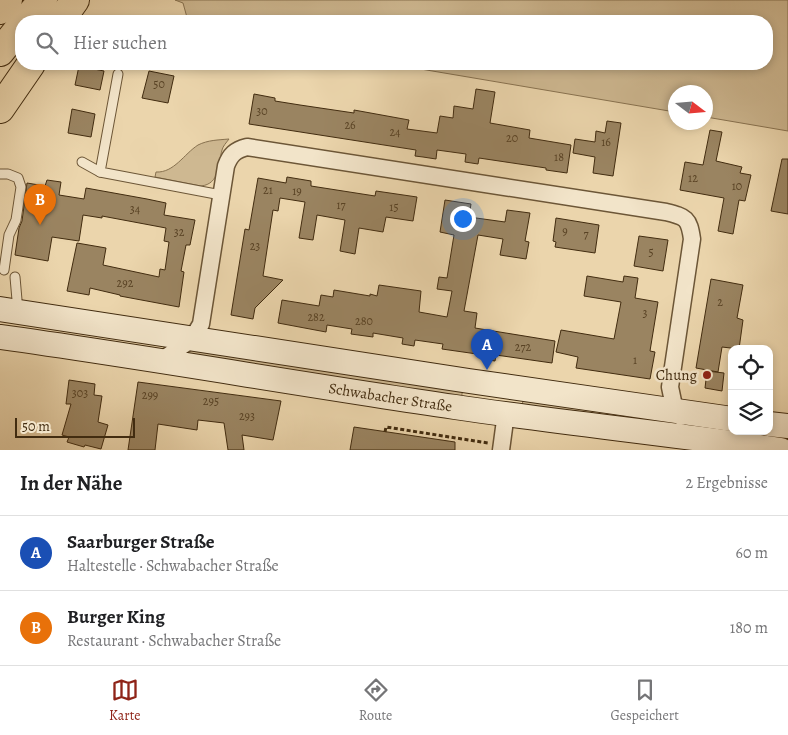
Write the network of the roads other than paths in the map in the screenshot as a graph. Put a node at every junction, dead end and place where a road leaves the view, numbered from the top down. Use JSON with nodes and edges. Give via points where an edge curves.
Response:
{"nodes":[{"id":1,"x":8,"y":0,"type":"edge"},
{"id":2,"x":43,"y":0,"type":"edge"},
{"id":3,"x":75,"y":0,"type":"edge"},
{"id":4,"x":0,"y":10,"type":"edge"},
{"id":5,"x":30,"y":15,"type":"edge"},
{"id":6,"x":64,"y":15,"type":"edge"},
{"id":7,"x":15,"y":33,"type":"edge"},
{"id":8,"x":0,"y":52,"type":"edge"},
{"id":9,"x":27,"y":70,"type":"edge"},
{"id":10,"x":118,"y":74,"type":"dead end"},
{"id":11,"x":0,"y":109,"type":"edge"},
{"id":12,"x":82,"y":162,"type":"dead end"},
{"id":13,"x":100,"y":172,"type":"junction"},
{"id":14,"x":0,"y":174,"type":"edge"},
{"id":15,"x":221,"y":195,"type":"junction"},
{"id":16,"x":4,"y":270,"type":"dead end"},
{"id":17,"x":15,"y":277,"type":"dead end"},
{"id":18,"x":8,"y":310,"type":"edge"},
{"id":19,"x":0,"y":337,"type":"edge"},
{"id":20,"x":192,"y":339,"type":"junction"},
{"id":21,"x":162,"y":360,"type":"junction"},
{"id":22,"x":675,"y":411,"type":"junction"},
{"id":23,"x":506,"y":413,"type":"junction"},
{"id":24,"x":728,"y":418,"type":"edge"},
{"id":25,"x":773,"y":424,"type":"edge"},
{"id":26,"x":788,"y":426,"type":"edge"},
{"id":27,"x":701,"y":438,"type":"junction"},
{"id":28,"x":495,"y":446,"type":"edge"},
{"id":29,"x":750,"y":448,"type":"edge"},
{"id":30,"x":781,"y":450,"type":"edge"}],
"edges":[{"from":1,"to":4,"type":"highway"},
{"from":2,"to":5,"type":"highway"},
{"from":3,"to":6,"type":"highway"},
{"from":7,"to":8,"type":"highway"},
{"from":9,"to":11,"type":"highway"},
{"from":10,"to":13,"type":"lane"},
{"from":12,"to":13,"type":"lane"},
{"from":13,"to":15,"type":"lane"},
{"from":14,"to":16,"type":"lane","via":[[18,178],[21,186]]},
{"from":15,"to":20,"type":"street","via":[[200,324]]},
{"from":15,"to":22,"type":"street","via":[[230,155],[247,147],[680,215],[690,224],[692,239],[670,387]]},
{"from":17,"to":18,"type":"lane","via":[[17,300]]},
{"from":18,"to":20,"type":"main road","name":"Schwabacher Straße"},
{"from":19,"to":21,"type":"main road","name":"Schwabacher Straße"},
{"from":20,"to":21,"type":"street"},
{"from":20,"to":22,"type":"main road","name":"Schwabacher Straße"},
{"from":21,"to":23,"type":"main road","name":"Schwabacher Straße"},
{"from":22,"to":24,"type":"main road","name":"Schwabacher Straße"},
{"from":22,"to":27,"type":"street"},
{"from":23,"to":27,"type":"main road","name":"Schwabacher Straße"},
{"from":23,"to":28,"type":"street"},
{"from":25,"to":26,"type":"main road"},
{"from":27,"to":29,"type":"main road","name":"Schwabacher Straße"},
{"from":29,"to":30,"type":"main road","name":"Schwabacher Straße"}]}
